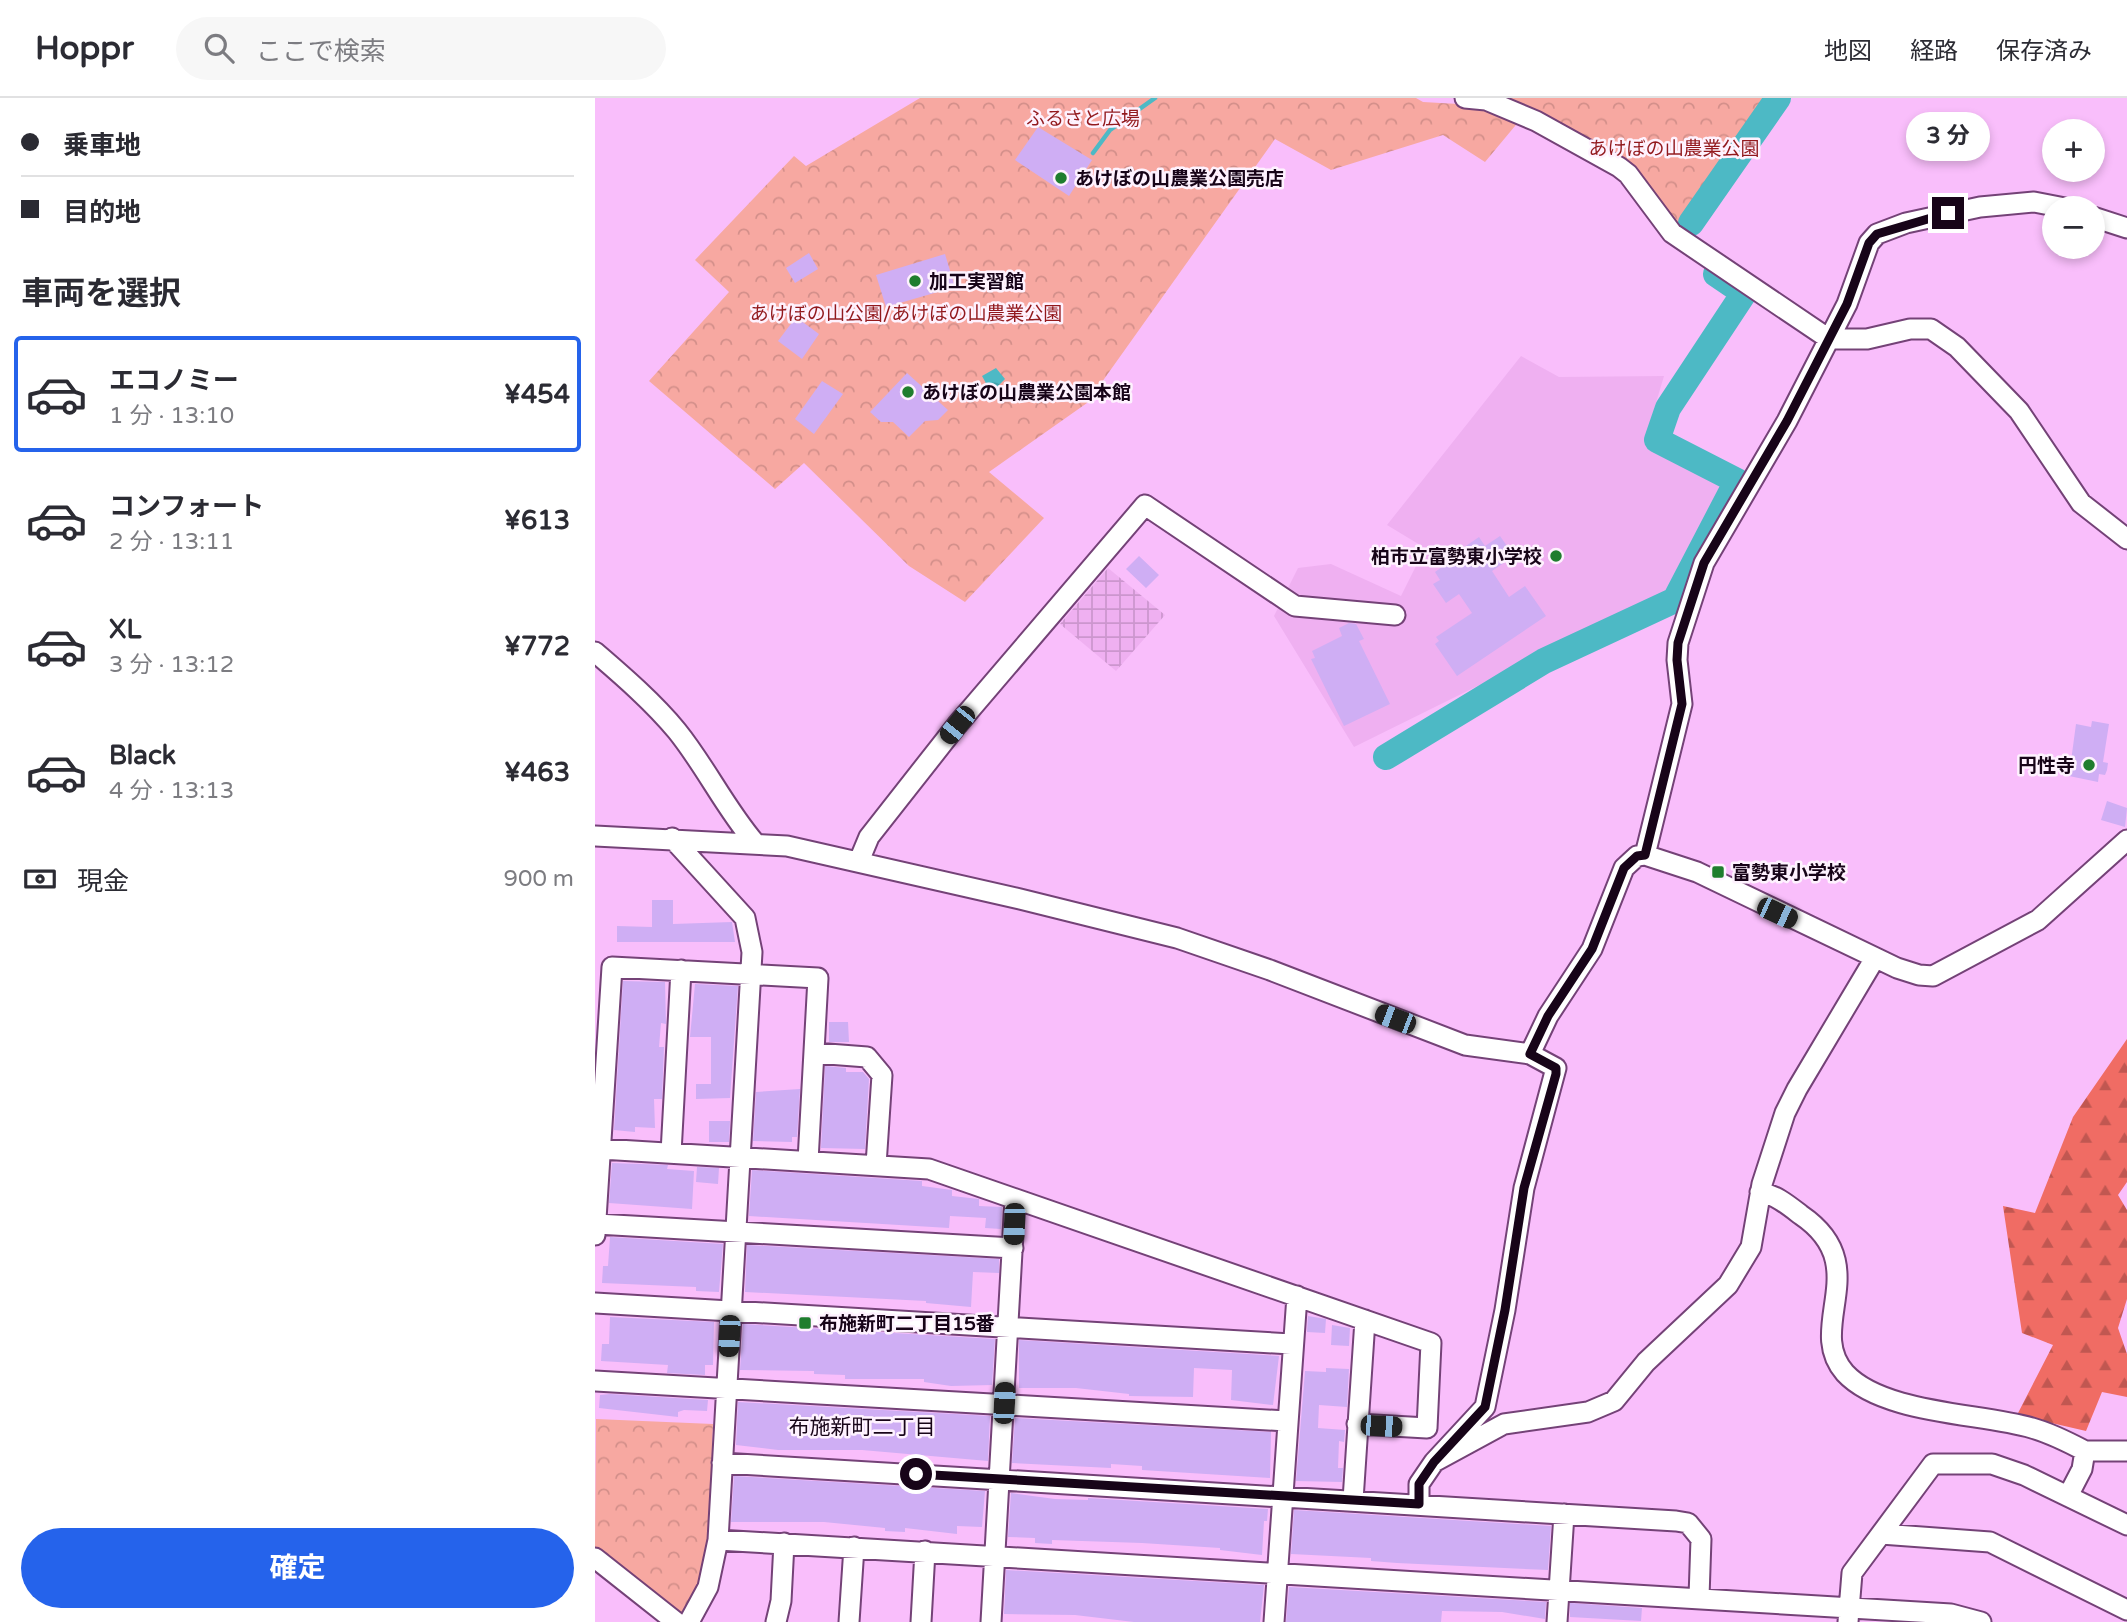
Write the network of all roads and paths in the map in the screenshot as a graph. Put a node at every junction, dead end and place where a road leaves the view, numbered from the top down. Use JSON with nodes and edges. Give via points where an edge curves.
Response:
{"nodes":[{"id":1,"x":1465,"y":98,"type":"edge"},
{"id":2,"x":1487,"y":99,"type":"edge"},
{"id":3,"x":2042,"y":204,"type":"edge"},
{"id":4,"x":2105,"y":221,"type":"edge"},
{"id":5,"x":2127,"y":228,"type":"edge"},
{"id":6,"x":1829,"y":339,"type":"junction"},
{"id":7,"x":2127,"y":539,"type":"edge"},
{"id":8,"x":1395,"y":615,"type":"dead end"},
{"id":9,"x":595,"y":652,"type":"edge"},
{"id":10,"x":595,"y":836,"type":"edge"},
{"id":11,"x":672,"y":838,"type":"junction"},
{"id":12,"x":2127,"y":839,"type":"edge"},
{"id":13,"x":755,"y":843,"type":"junction"},
{"id":14,"x":1645,"y":855,"type":"junction"},
{"id":15,"x":859,"y":861,"type":"junction"},
{"id":16,"x":1875,"y":958,"type":"junction"},
{"id":17,"x":681,"y":970,"type":"junction"},
{"id":18,"x":751,"y":974,"type":"junction"},
{"id":19,"x":815,"y":1054,"type":"junction"},
{"id":20,"x":1530,"y":1054,"type":"junction"},
{"id":21,"x":601,"y":1149,"type":"junction"},
{"id":22,"x":671,"y":1153,"type":"junction"},
{"id":23,"x":740,"y":1157,"type":"junction"},
{"id":24,"x":808,"y":1161,"type":"junction"},
{"id":25,"x":876,"y":1164,"type":"junction"},
{"id":26,"x":1760,"y":1192,"type":"junction"},
{"id":27,"x":1015,"y":1199,"type":"junction"},
{"id":28,"x":596,"y":1230,"type":"edge"},
{"id":29,"x":735,"y":1233,"type":"junction"},
{"id":30,"x":1013,"y":1248,"type":"junction"},
{"id":31,"x":1297,"y":1296,"type":"junction"},
{"id":32,"x":595,"y":1303,"type":"edge"},
{"id":33,"x":731,"y":1310,"type":"junction"},
{"id":34,"x":1365,"y":1320,"type":"junction"},
{"id":35,"x":1009,"y":1325,"type":"junction"},
{"id":36,"x":1291,"y":1344,"type":"junction"},
{"id":37,"x":595,"y":1381,"type":"edge"},
{"id":38,"x":727,"y":1388,"type":"junction"},
{"id":39,"x":1004,"y":1403,"type":"junction"},
{"id":40,"x":1286,"y":1421,"type":"junction"},
{"id":41,"x":1357,"y":1424,"type":"junction"},
{"id":42,"x":2085,"y":1451,"type":"junction"},
{"id":43,"x":2127,"y":1451,"type":"edge"},
{"id":44,"x":1434,"y":1462,"type":"junction"},
{"id":45,"x":722,"y":1463,"type":"junction"},
{"id":46,"x":1000,"y":1479,"type":"junction"},
{"id":47,"x":2068,"y":1496,"type":"junction"},
{"id":48,"x":1282,"y":1497,"type":"junction"},
{"id":49,"x":1353,"y":1500,"type":"junction"},
{"id":50,"x":1419,"y":1504,"type":"junction"},
{"id":51,"x":1564,"y":1514,"type":"junction"},
{"id":52,"x":2127,"y":1525,"type":"edge"},
{"id":53,"x":1881,"y":1534,"type":"junction"},
{"id":54,"x":718,"y":1540,"type":"junction"},
{"id":55,"x":784,"y":1543,"type":"junction"},
{"id":56,"x":854,"y":1547,"type":"junction"},
{"id":57,"x":925,"y":1551,"type":"junction"},
{"id":58,"x":995,"y":1555,"type":"junction"},
{"id":59,"x":595,"y":1558,"type":"edge"},
{"id":60,"x":1277,"y":1571,"type":"junction"},
{"id":61,"x":1559,"y":1589,"type":"junction"},
{"id":62,"x":1699,"y":1597,"type":"junction"},
{"id":63,"x":2127,"y":1610,"type":"edge"},
{"id":64,"x":1849,"y":1615,"type":"edge"},
{"id":65,"x":676,"y":1622,"type":"edge"},
{"id":66,"x":689,"y":1622,"type":"edge"},
{"id":67,"x":776,"y":1622,"type":"edge"},
{"id":68,"x":849,"y":1622,"type":"edge"},
{"id":69,"x":921,"y":1622,"type":"edge"},
{"id":70,"x":992,"y":1622,"type":"edge"},
{"id":71,"x":1274,"y":1622,"type":"edge"},
{"id":72,"x":1557,"y":1622,"type":"edge"},
{"id":73,"x":1981,"y":1622,"type":"edge"}],
"edges":[{"from":1,"to":2,"type":"street"},
{"from":2,"to":6,"type":"street","via":[[1619,167],[1672,233]]},
{"from":3,"to":6,"type":"street","via":[[1980,206],[1877,234],[1862,257],[1847,304]]},
{"from":4,"to":5,"type":"street"},
{"from":6,"to":7,"type":"street","via":[[1867,339],[1931,329],[1975,363],[2019,411],[2081,503]]},
{"from":6,"to":14,"type":"street","via":[[1699,575],[1678,643],[1682,704]]},
{"from":8,"to":15,"type":"street","via":[[1295,606],[1145,505],[950,734],[869,837]]},
{"from":9,"to":13,"type":"street","via":[[675,729]]},
{"from":10,"to":11,"type":"street"},
{"from":11,"to":13,"type":"street"},
{"from":11,"to":18,"type":"street","via":[[745,918],[751,941]]},
{"from":12,"to":16,"type":"street","via":[[2038,920],[1933,976]]},
{"from":13,"to":15,"type":"street","via":[[811,849]]},
{"from":14,"to":16,"type":"street","via":[[1706,876]]},
{"from":14,"to":20,"type":"street","via":[[1624,868],[1592,949],[1548,1016]]},
{"from":15,"to":20,"type":"street","via":[[1177,938],[1465,1045]]},
{"from":16,"to":26,"type":"street","via":[[1797,1088]]},
{"from":17,"to":18,"type":"street"},
{"from":17,"to":21,"type":"street","via":[[612,967]]},
{"from":17,"to":22,"type":"street"},
{"from":18,"to":19,"type":"street","via":[[818,978]]},
{"from":18,"to":23,"type":"street"},
{"from":19,"to":24,"type":"street"},
{"from":19,"to":25,"type":"street","via":[[867,1057],[882,1075]]},
{"from":20,"to":44,"type":"street","via":[[1556,1068],[1556,1074],[1524,1188],[1489,1392],[1485,1407]]},
{"from":21,"to":22,"type":"street"},
{"from":21,"to":28,"type":"street"},
{"from":22,"to":23,"type":"street"},
{"from":23,"to":24,"type":"street"},
{"from":23,"to":29,"type":"street"},
{"from":24,"to":25,"type":"street"},
{"from":25,"to":27,"type":"street","via":[[929,1170]]},
{"from":26,"to":42,"type":"street","via":[[1772,1194],[1812,1222],[1835,1251],[1833,1346],[1836,1360],[1847,1374],[1897,1402],[2031,1428]]},
{"from":26,"to":44,"type":"street","via":[[1751,1247],[1728,1285],[1646,1362],[1614,1401],[1588,1412],[1504,1424]]},
{"from":27,"to":30,"type":"street"},
{"from":27,"to":31,"type":"street"},
{"from":28,"to":29,"type":"street"},
{"from":29,"to":30,"type":"street"},
{"from":29,"to":33,"type":"street"},
{"from":30,"to":35,"type":"street"},
{"from":31,"to":34,"type":"street"},
{"from":31,"to":36,"type":"street"},
{"from":32,"to":33,"type":"street"},
{"from":33,"to":35,"type":"street"},
{"from":33,"to":38,"type":"street"},
{"from":34,"to":41,"type":"street"},
{"from":34,"to":41,"type":"street","via":[[1431,1343],[1427,1428]]},
{"from":35,"to":36,"type":"street"},
{"from":35,"to":39,"type":"street"},
{"from":36,"to":40,"type":"street"},
{"from":37,"to":38,"type":"street"},
{"from":38,"to":39,"type":"street"},
{"from":38,"to":45,"type":"street"},
{"from":39,"to":40,"type":"street"},
{"from":39,"to":46,"type":"street"},
{"from":40,"to":48,"type":"street"},
{"from":41,"to":49,"type":"street"},
{"from":42,"to":43,"type":"street"},
{"from":42,"to":47,"type":"street","via":[[2082,1469]]},
{"from":44,"to":50,"type":"street","via":[[1419,1484]]},
{"from":45,"to":46,"type":"street"},
{"from":45,"to":54,"type":"street"},
{"from":46,"to":48,"type":"street"},
{"from":46,"to":58,"type":"street"},
{"from":47,"to":52,"type":"street"},
{"from":47,"to":53,"type":"street","via":[[1993,1464],[1933,1464]]},
{"from":48,"to":49,"type":"street"},
{"from":48,"to":60,"type":"street"},
{"from":49,"to":50,"type":"street"},
{"from":50,"to":51,"type":"street"},
{"from":51,"to":61,"type":"street"},
{"from":51,"to":62,"type":"street","via":[[1688,1523],[1701,1539]]},
{"from":53,"to":63,"type":"street","via":[[1990,1542]]},
{"from":53,"to":64,"type":"street","via":[[1852,1573]]},
{"from":54,"to":55,"type":"street"},
{"from":54,"to":66,"type":"street","via":[[708,1587]]},
{"from":55,"to":56,"type":"street"},
{"from":55,"to":67,"type":"street"},
{"from":56,"to":57,"type":"street"},
{"from":56,"to":68,"type":"street"},
{"from":57,"to":58,"type":"street"},
{"from":57,"to":69,"type":"street"},
{"from":58,"to":60,"type":"street"},
{"from":58,"to":70,"type":"street"},
{"from":59,"to":65,"type":"street"},
{"from":60,"to":61,"type":"street"},
{"from":60,"to":71,"type":"street"},
{"from":61,"to":62,"type":"street"},
{"from":61,"to":72,"type":"street"},
{"from":62,"to":64,"type":"street"},
{"from":64,"to":73,"type":"street","via":[[1951,1614]]}]}
